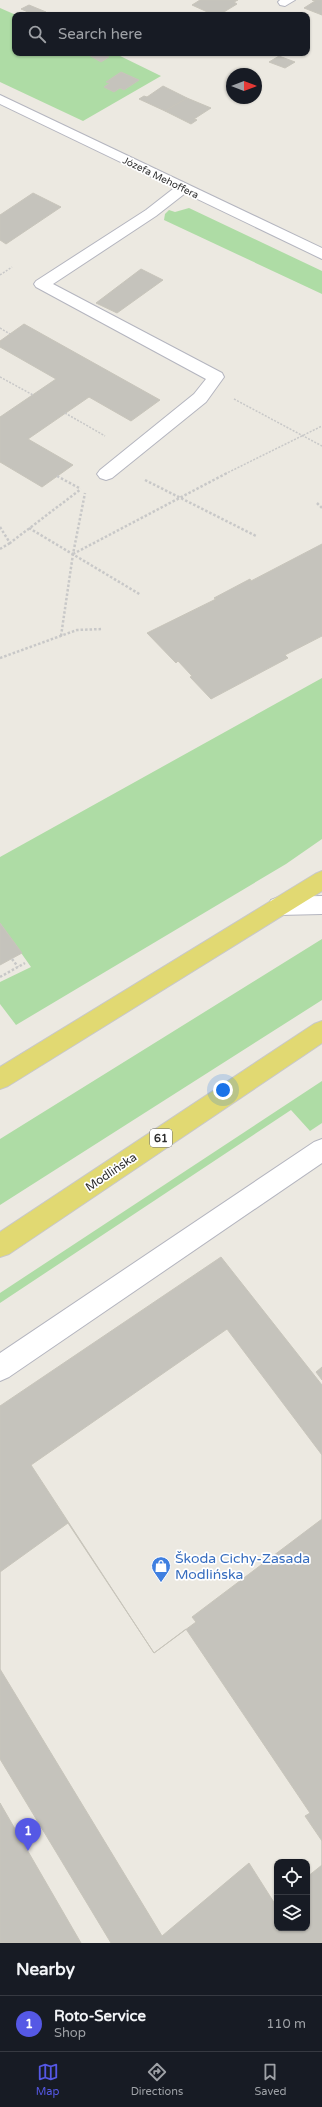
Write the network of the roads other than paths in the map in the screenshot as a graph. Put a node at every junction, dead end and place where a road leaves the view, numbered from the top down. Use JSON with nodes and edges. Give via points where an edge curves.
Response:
{"nodes":[{"id":1,"x":0,"y":99,"type":"edge"},
{"id":2,"x":183,"y":188,"type":"junction"},
{"id":3,"x":322,"y":254,"type":"edge"},
{"id":4,"x":112,"y":470,"type":"road end"},
{"id":5,"x":322,"y":880,"type":"edge"},
{"id":6,"x":322,"y":905,"type":"edge"},
{"id":7,"x":279,"y":906,"type":"junction"},
{"id":8,"x":322,"y":1031,"type":"edge"},
{"id":9,"x":0,"y":1079,"type":"edge"},
{"id":10,"x":322,"y":1150,"type":"edge"},
{"id":11,"x":0,"y":1246,"type":"edge"},
{"id":12,"x":0,"y":1368,"type":"edge"}],
"edges":[{"from":1,"to":2,"type":"street","name":"Józefa Mehoffera"},
{"from":2,"to":3,"type":"street","name":"Józefa Mehoffera"},
{"from":2,"to":4,"type":"street","via":[[150,213],[42,284],[216,377],[200,398]]},
{"from":5,"to":7,"type":"main road"},
{"from":6,"to":7,"type":"street"},
{"from":7,"to":9,"type":"main road"},
{"from":8,"to":11,"type":"main road","name":"Modlińska","number":"61"},
{"from":10,"to":12,"type":"street"}]}
